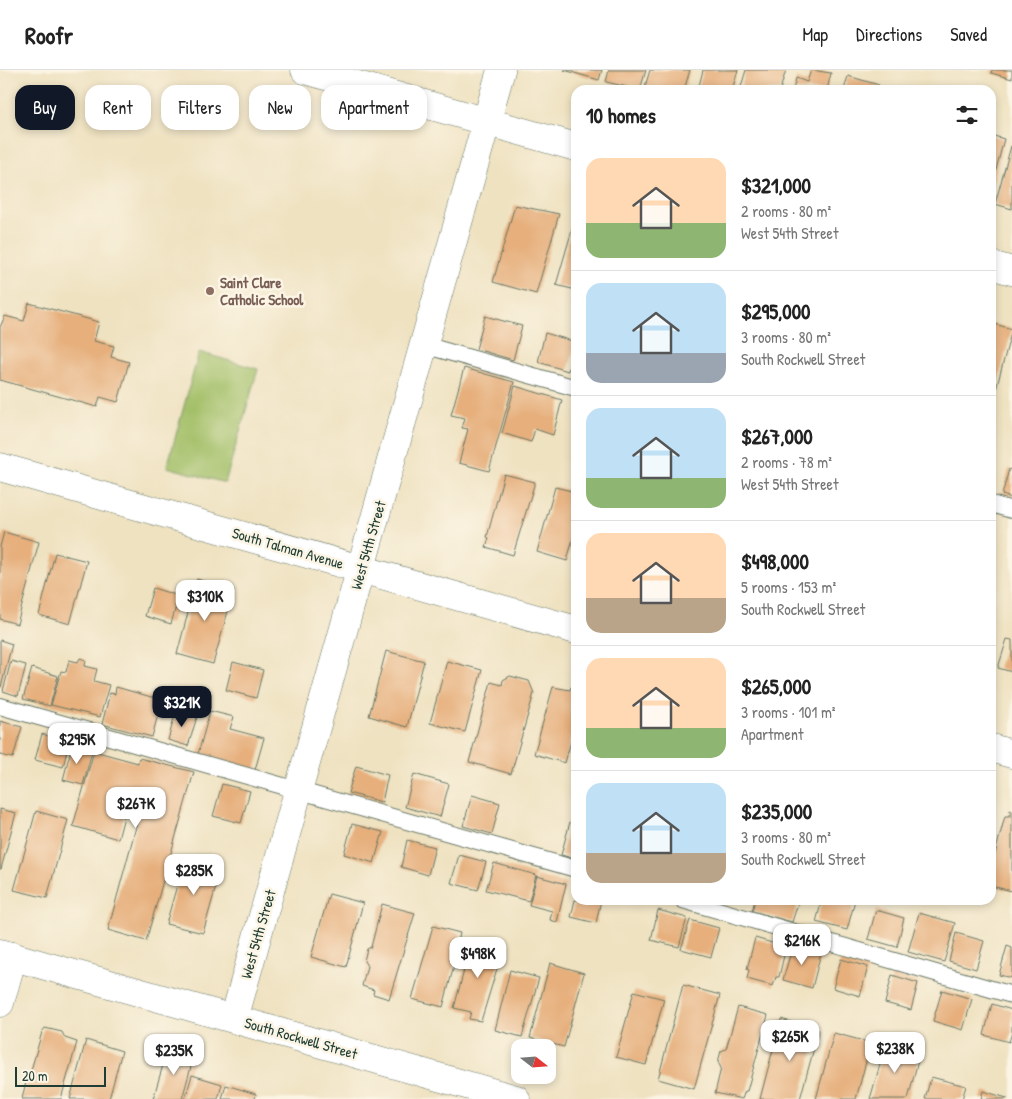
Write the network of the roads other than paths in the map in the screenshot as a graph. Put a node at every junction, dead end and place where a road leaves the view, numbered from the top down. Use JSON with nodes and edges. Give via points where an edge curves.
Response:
{"nodes":[{"id":1,"x":305,"y":70,"type":"edge"},
{"id":2,"x":501,"y":70,"type":"edge"},
{"id":3,"x":487,"y":122,"type":"junction"},
{"id":4,"x":571,"y":146,"type":"edge"},
{"id":5,"x":996,"y":266,"type":"edge"},
{"id":6,"x":1012,"y":271,"type":"edge"},
{"id":7,"x":424,"y":345,"type":"junction"},
{"id":8,"x":571,"y":387,"type":"edge"},
{"id":9,"x":0,"y":467,"type":"edge"},
{"id":10,"x":996,"y":505,"type":"edge"},
{"id":11,"x":1012,"y":510,"type":"edge"},
{"id":12,"x":361,"y":569,"type":"junction"},
{"id":13,"x":571,"y":629,"type":"edge"},
{"id":14,"x":0,"y":706,"type":"edge"},
{"id":15,"x":996,"y":749,"type":"edge"},
{"id":16,"x":1012,"y":754,"type":"edge"},
{"id":17,"x":299,"y":789,"type":"junction"},
{"id":18,"x":571,"y":868,"type":"edge"},
{"id":19,"x":699,"y":905,"type":"edge"},
{"id":20,"x":6,"y":954,"type":"edge"},
{"id":21,"x":1012,"y":995,"type":"edge"},
{"id":22,"x":0,"y":1002,"type":"edge"},
{"id":23,"x":234,"y":1019,"type":"junction"},
{"id":24,"x":516,"y":1099,"type":"edge"}],
"edges":[{"from":1,"to":3,"type":"street"},
{"from":2,"to":3,"type":"street","name":"West 54th Street"},
{"from":3,"to":4,"type":"street"},
{"from":3,"to":7,"type":"street","name":"West 54th Street"},
{"from":5,"to":6,"type":"street"},
{"from":7,"to":8,"type":"lane"},
{"from":7,"to":12,"type":"street","name":"West 54th Street"},
{"from":9,"to":12,"type":"street","name":"South Talman Avenue"},
{"from":10,"to":11,"type":"lane"},
{"from":12,"to":13,"type":"street","name":"South Talman Avenue"},
{"from":12,"to":17,"type":"street","name":"West 54th Street"},
{"from":14,"to":17,"type":"lane"},
{"from":15,"to":16,"type":"street"},
{"from":17,"to":18,"type":"lane"},
{"from":17,"to":23,"type":"street","name":"West 54th Street"},
{"from":19,"to":21,"type":"lane"},
{"from":20,"to":22,"type":"street"},
{"from":20,"to":23,"type":"street","name":"South Rockwell Street"},
{"from":23,"to":24,"type":"street","name":"South Rockwell Street"}]}
